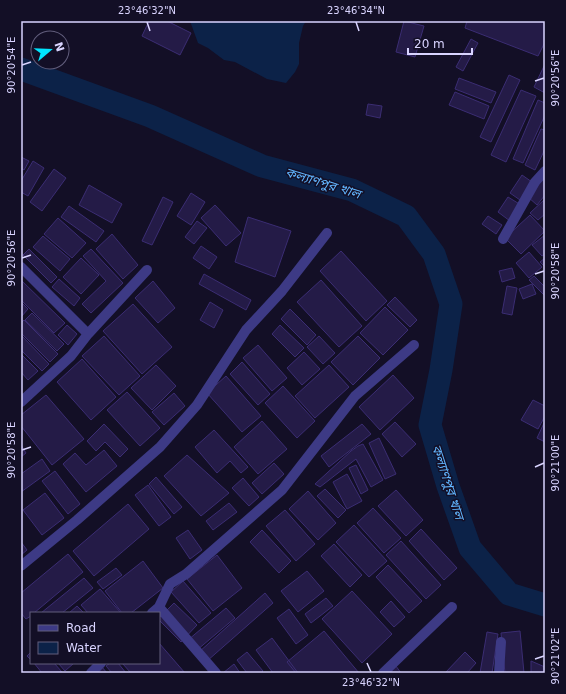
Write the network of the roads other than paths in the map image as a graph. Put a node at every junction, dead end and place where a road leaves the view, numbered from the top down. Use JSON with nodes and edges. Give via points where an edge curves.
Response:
{"nodes":[{"id":1,"x":545,"y":171,"type":"edge"},
{"id":2,"x":327,"y":233,"type":"dead end"},
{"id":3,"x":503,"y":239,"type":"dead end"},
{"id":4,"x":21,"y":267,"type":"edge"},
{"id":5,"x":147,"y":270,"type":"dead end"},
{"id":6,"x":88,"y":334,"type":"junction"},
{"id":7,"x":414,"y":345,"type":"dead end"},
{"id":8,"x":21,"y":402,"type":"edge"},
{"id":9,"x":21,"y":566,"type":"edge"},
{"id":10,"x":452,"y":607,"type":"dead end"},
{"id":11,"x":156,"y":610,"type":"edge"},
{"id":12,"x":160,"y":614,"type":"edge"},
{"id":13,"x":501,"y":642,"type":"dead end"},
{"id":14,"x":100,"y":664,"type":"edge"},
{"id":15,"x":91,"y":673,"type":"edge"},
{"id":16,"x":216,"y":673,"type":"edge"},
{"id":17,"x":383,"y":673,"type":"edge"},
{"id":18,"x":499,"y":673,"type":"edge"}],
"edges":[{"from":1,"to":3,"type":"street","via":[[534,182]]},
{"from":2,"to":9,"type":"street","via":[[282,291],[246,330],[197,405],[160,447]]},
{"from":4,"to":6,"type":"street"},
{"from":5,"to":6,"type":"street"},
{"from":6,"to":8,"type":"street","via":[[71,356]]},
{"from":7,"to":11,"type":"street","via":[[355,396],[282,490],[186,574],[170,584]]},
{"from":10,"to":17,"type":"street"},
{"from":12,"to":16,"type":"street"},
{"from":13,"to":18,"type":"street"},
{"from":14,"to":15,"type":"street"}]}
